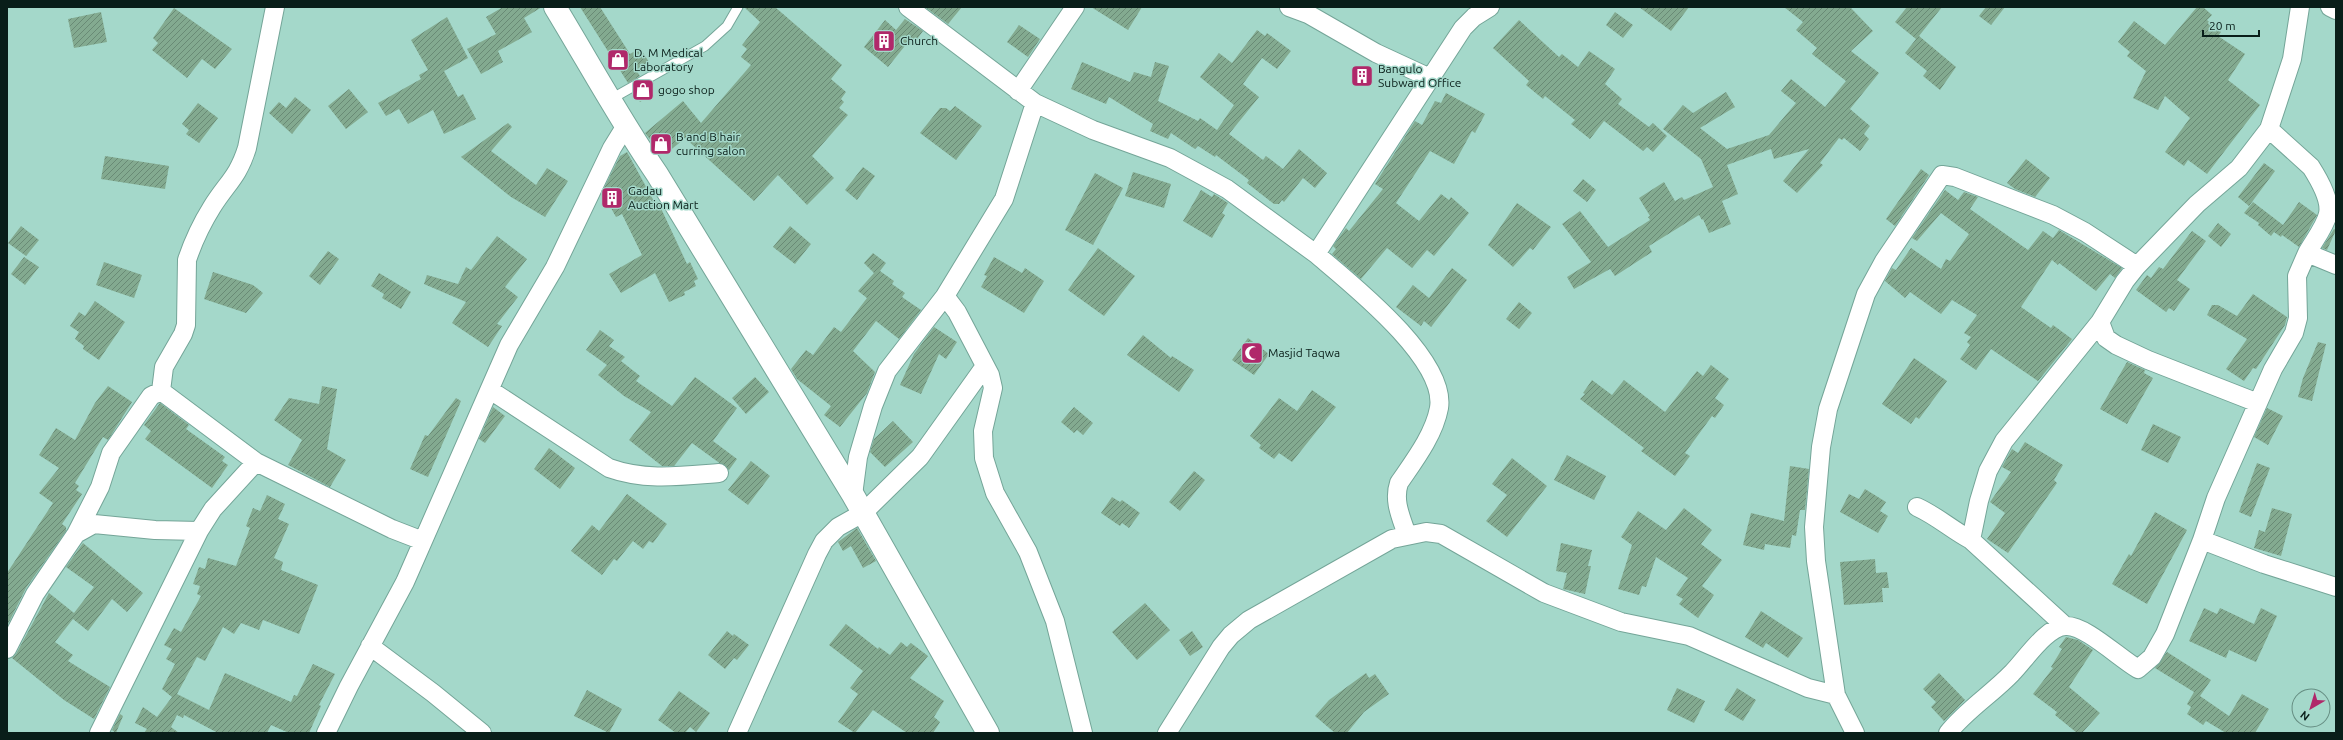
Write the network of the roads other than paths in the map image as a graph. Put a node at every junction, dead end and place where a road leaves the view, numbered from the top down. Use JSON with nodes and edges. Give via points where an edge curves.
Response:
{"nodes":[{"id":1,"x":275,"y":7,"type":"edge"},
{"id":2,"x":555,"y":7,"type":"edge"},
{"id":3,"x":738,"y":7,"type":"edge"},
{"id":4,"x":908,"y":7,"type":"edge"},
{"id":5,"x":1075,"y":7,"type":"edge"},
{"id":6,"x":1289,"y":7,"type":"edge"},
{"id":7,"x":1490,"y":7,"type":"edge"},
{"id":8,"x":2300,"y":7,"type":"edge"},
{"id":9,"x":2330,"y":7,"type":"edge"},
{"id":10,"x":2336,"y":10,"type":"edge"},
{"id":11,"x":1430,"y":78,"type":"junction"},
{"id":12,"x":1018,"y":91,"type":"junction"},
{"id":13,"x":611,"y":99,"type":"junction"},
{"id":14,"x":1035,"y":103,"type":"junction"},
{"id":15,"x":625,"y":127,"type":"junction"},
{"id":16,"x":2269,"y":129,"type":"junction"},
{"id":17,"x":2307,"y":253,"type":"junction"},
{"id":18,"x":1316,"y":254,"type":"junction"},
{"id":19,"x":2336,"y":265,"type":"edge"},
{"id":20,"x":2136,"y":266,"type":"junction"},
{"id":21,"x":945,"y":296,"type":"junction"},
{"id":22,"x":2100,"y":322,"type":"junction"},
{"id":23,"x":985,"y":366,"type":"junction"},
{"id":24,"x":490,"y":390,"type":"junction"},
{"id":25,"x":160,"y":391,"type":"junction"},
{"id":26,"x":2258,"y":403,"type":"junction"},
{"id":27,"x":256,"y":462,"type":"junction"},
{"id":28,"x":719,"y":473,"type":"dead end"},
{"id":29,"x":858,"y":504,"type":"junction"},
{"id":30,"x":1917,"y":507,"type":"dead end"},
{"id":31,"x":199,"y":531,"type":"junction"},
{"id":32,"x":76,"y":534,"type":"junction"},
{"id":33,"x":1407,"y":535,"type":"junction"},
{"id":34,"x":1971,"y":540,"type":"junction"},
{"id":35,"x":2202,"y":540,"type":"junction"},
{"id":36,"x":423,"y":541,"type":"junction"},
{"id":37,"x":2336,"y":586,"type":"edge"},
{"id":38,"x":2065,"y":626,"type":"junction"},
{"id":39,"x":370,"y":646,"type":"junction"},
{"id":40,"x":7,"y":649,"type":"edge"},
{"id":41,"x":1836,"y":695,"type":"junction"},
{"id":42,"x":100,"y":733,"type":"edge"},
{"id":43,"x":326,"y":733,"type":"edge"},
{"id":44,"x":482,"y":733,"type":"edge"},
{"id":45,"x":737,"y":733,"type":"edge"},
{"id":46,"x":988,"y":733,"type":"edge"},
{"id":47,"x":1083,"y":733,"type":"edge"},
{"id":48,"x":1167,"y":733,"type":"edge"},
{"id":49,"x":1855,"y":733,"type":"edge"},
{"id":50,"x":1948,"y":733,"type":"edge"}],
"edges":[{"from":1,"to":25,"type":"street","via":[[247,148],[241,168],[213,206],[187,260],[186,325],[184,334],[164,367]]},
{"from":2,"to":13,"type":"street"},
{"from":3,"to":13,"type":"lane","via":[[727,26],[705,46]]},
{"from":4,"to":12,"type":"street"},
{"from":5,"to":12,"type":"street"},
{"from":6,"to":11,"type":"street","via":[[1308,14],[1376,53]]},
{"from":7,"to":11,"type":"street","via":[[1463,28]]},
{"from":8,"to":16,"type":"street","via":[[2292,59]]},
{"from":9,"to":10,"type":"street"},
{"from":11,"to":18,"type":"street"},
{"from":12,"to":14,"type":"street"},
{"from":13,"to":15,"type":"street"},
{"from":14,"to":18,"type":"street","via":[[1093,130],[1170,158],[1227,189]]},
{"from":14,"to":21,"type":"street","via":[[1004,199]]},
{"from":15,"to":24,"type":"street","via":[[612,148],[555,267],[509,345]]},
{"from":15,"to":29,"type":"street","via":[[657,174]]},
{"from":16,"to":17,"type":"street","via":[[2311,167],[2326,201],[2328,214]]},
{"from":16,"to":20,"type":"street","via":[[2238,168],[2197,204]]},
{"from":17,"to":19,"type":"street"},
{"from":17,"to":26,"type":"street","via":[[2297,276],[2299,310],[2294,333]]},
{"from":18,"to":33,"type":"street","via":[[1369,298],[1407,338],[1432,376],[1439,406],[1435,424],[1396,491],[1396,500]]},
{"from":20,"to":22,"type":"street"},
{"from":20,"to":41,"type":"street","via":[[2085,232],[2053,215],[1955,176],[1942,174],[1939,177],[1884,261],[1866,294],[1828,410],[1821,447],[1814,527],[1821,598]]},
{"from":21,"to":23,"type":"street"},
{"from":21,"to":29,"type":"street","via":[[886,371],[858,457]]},
{"from":22,"to":26,"type":"street","via":[[2106,338],[2116,345]]},
{"from":22,"to":34,"type":"street","via":[[2004,441],[1988,471]]},
{"from":23,"to":29,"type":"street","via":[[920,457]]},
{"from":23,"to":47,"type":"street","via":[[993,388],[983,431],[984,458],[995,493],[1028,552],[1050,606]]},
{"from":24,"to":28,"type":"street","via":[[609,468],[622,473],[651,478]]},
{"from":24,"to":36,"type":"street","via":[[446,484]]},
{"from":25,"to":27,"type":"street"},
{"from":25,"to":32,"type":"street","via":[[152,396],[111,453],[100,487]]},
{"from":26,"to":35,"type":"street","via":[[2216,498]]},
{"from":27,"to":31,"type":"street","via":[[213,509]]},
{"from":27,"to":36,"type":"street","via":[[392,529]]},
{"from":29,"to":45,"type":"street","via":[[824,541],[816,554]]},
{"from":29,"to":46,"type":"street"},
{"from":30,"to":34,"type":"street","via":[[1935,515]]},
{"from":31,"to":32,"type":"street","via":[[94,524]]},
{"from":31,"to":42,"type":"street"},
{"from":32,"to":40,"type":"street","via":[[35,594]]},
{"from":33,"to":41,"type":"street","via":[[1426,532],[1442,534],[1544,594],[1622,622],[1689,636],[1808,688]]},
{"from":33,"to":48,"type":"street","via":[[1392,539],[1339,568],[1249,620],[1230,635],[1210,662]]},
{"from":34,"to":38,"type":"street"},
{"from":35,"to":37,"type":"street","via":[[2264,564]]},
{"from":35,"to":38,"type":"street","via":[[2165,634],[2152,657],[2138,669],[2087,632]]},
{"from":36,"to":39,"type":"street","via":[[405,582]]},
{"from":38,"to":50,"type":"street","via":[[2053,631],[2036,646],[2002,684]]},
{"from":39,"to":43,"type":"street"},
{"from":39,"to":44,"type":"street","via":[[434,693]]},
{"from":41,"to":49,"type":"street"}]}
